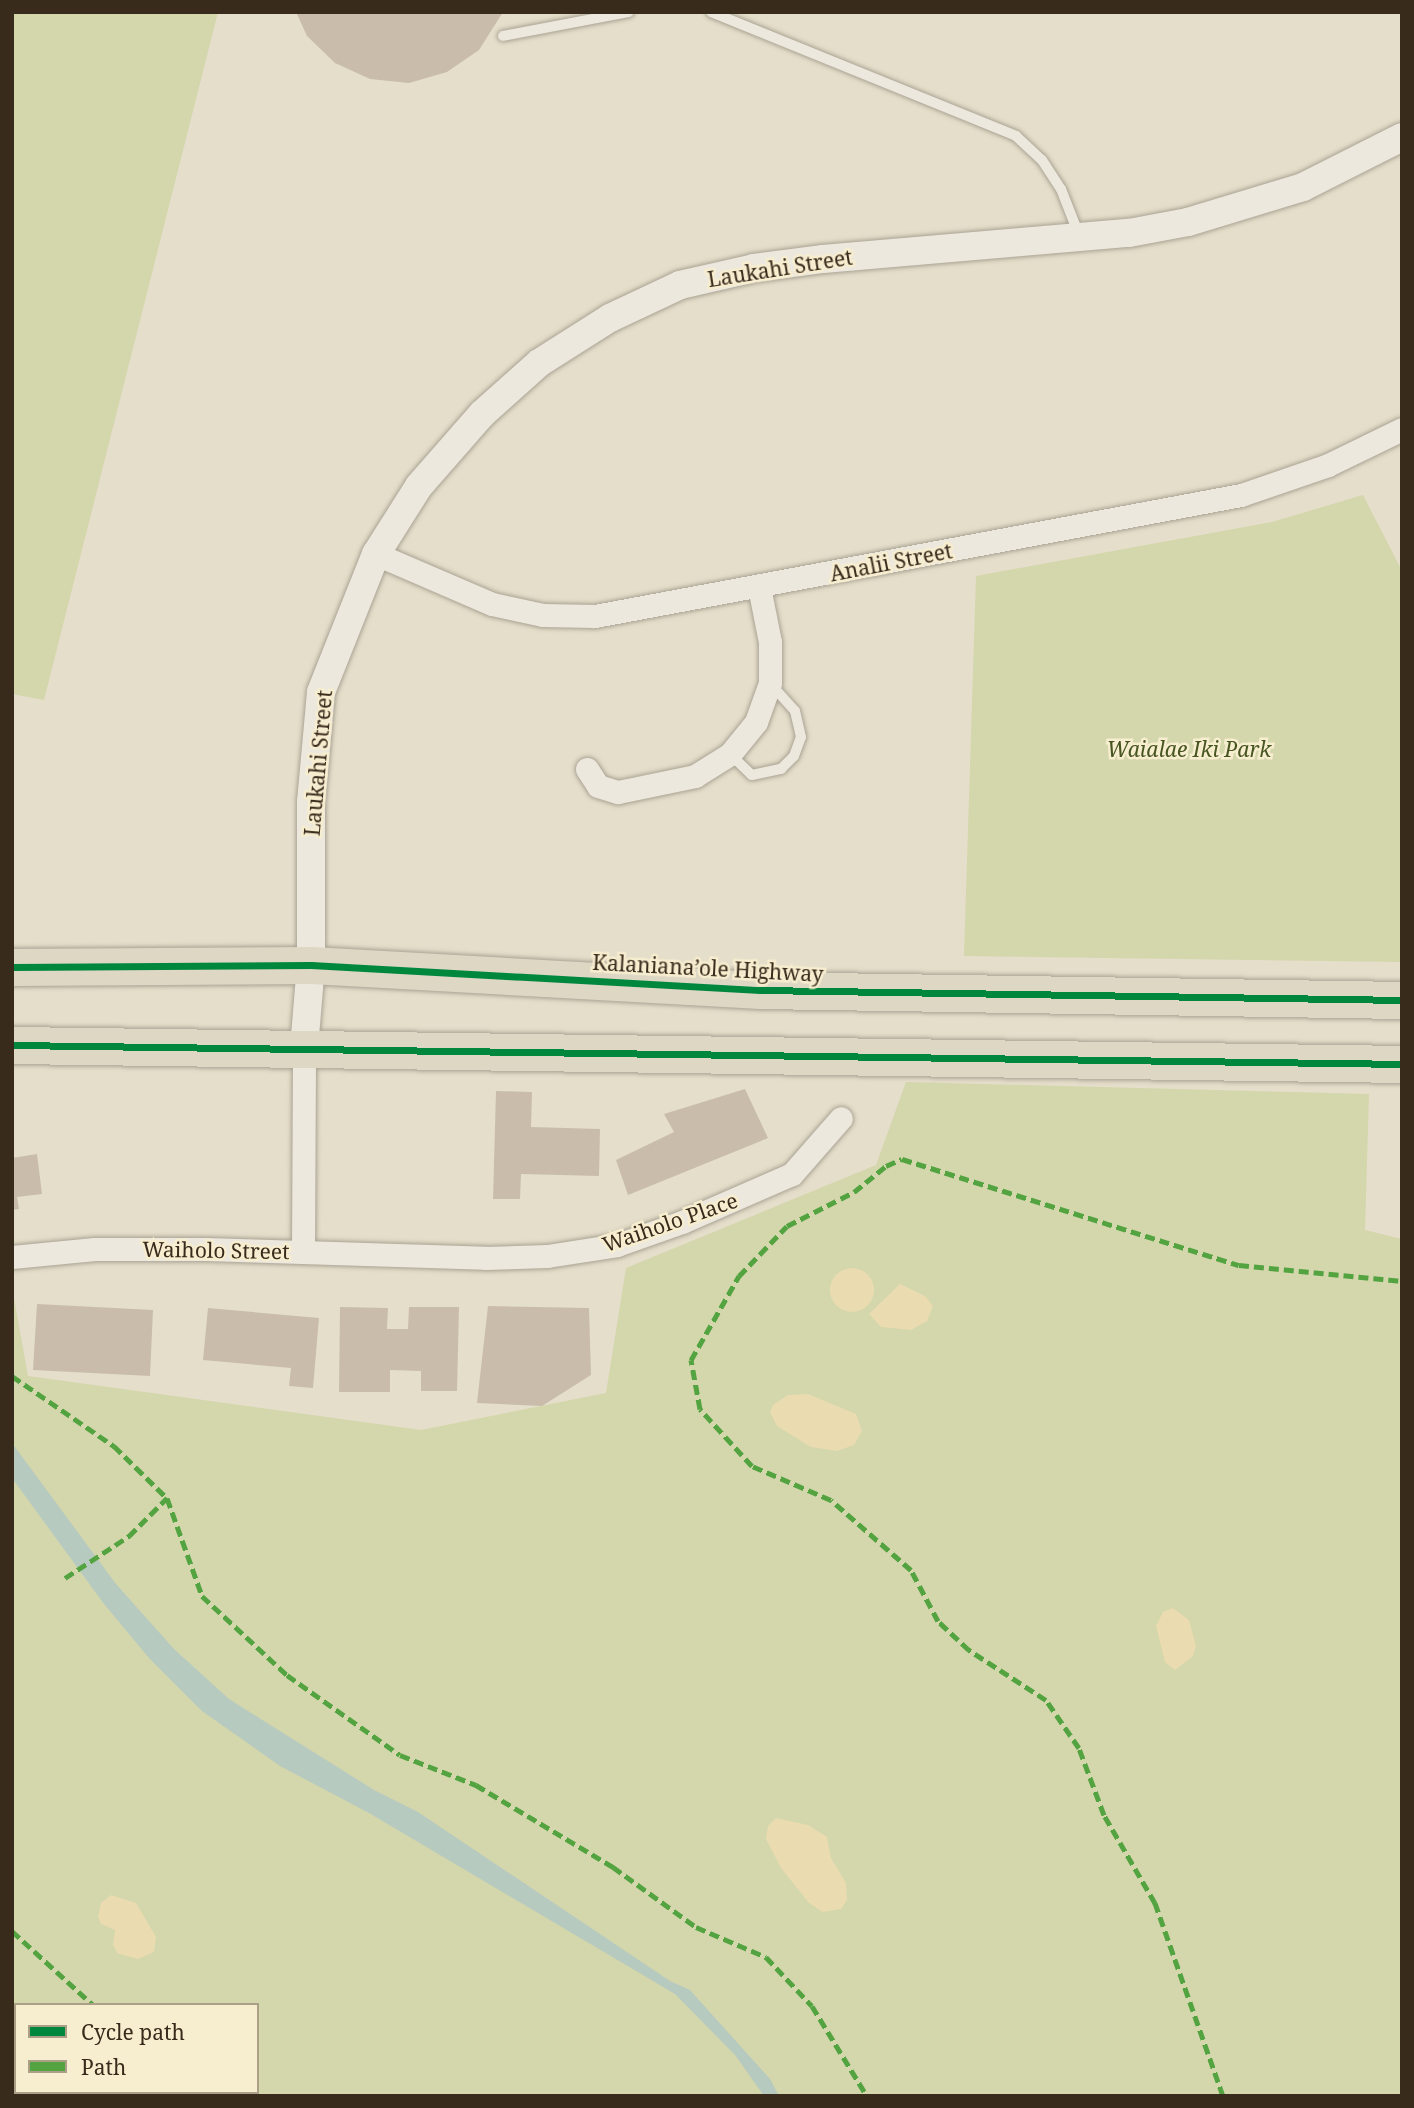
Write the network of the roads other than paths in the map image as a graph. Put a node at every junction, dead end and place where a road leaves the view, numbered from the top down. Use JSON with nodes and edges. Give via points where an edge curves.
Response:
{"nodes":[{"id":1,"x":629,"y":12,"type":"edge"},
{"id":2,"x":711,"y":12,"type":"edge"},
{"id":3,"x":503,"y":36,"type":"dead end"},
{"id":4,"x":1402,"y":137,"type":"edge"},
{"id":5,"x":1080,"y":237,"type":"junction"},
{"id":6,"x":1402,"y":429,"type":"edge"},
{"id":7,"x":376,"y":554,"type":"junction"},
{"id":8,"x":759,"y":587,"type":"junction"},
{"id":9,"x":770,"y":683,"type":"junction"},
{"id":10,"x":730,"y":754,"type":"junction"},
{"id":11,"x":587,"y":769,"type":"dead end"},
{"id":12,"x":311,"y":965,"type":"junction"},
{"id":13,"x":12,"y":967,"type":"edge"},
{"id":14,"x":1402,"y":1000,"type":"edge"},
{"id":15,"x":12,"y":1045,"type":"edge"},
{"id":16,"x":304,"y":1048,"type":"junction"},
{"id":17,"x":1402,"y":1064,"type":"edge"},
{"id":18,"x":841,"y":1118,"type":"dead end"},
{"id":19,"x":303,"y":1251,"type":"junction"},
{"id":20,"x":12,"y":1257,"type":"edge"}],
"edges":[{"from":1,"to":3,"type":"lane"},
{"from":2,"to":5,"type":"lane","via":[[1016,136],[1042,160],[1061,190]]},
{"from":4,"to":5,"type":"street","name":"Laukahi Street","via":[[1365,159],[1246,207],[1188,222]]},
{"from":5,"to":7,"type":"street","name":"Laukahi Street","via":[[822,259],[680,285],[610,318],[539,363],[482,414],[419,486]]},
{"from":6,"to":8,"type":"street","name":"Analii Street","via":[[1328,465],[1241,495]]},
{"from":7,"to":8,"type":"street","name":"Analii Street","via":[[492,604],[543,615],[622,613]]},
{"from":7,"to":12,"type":"street","name":"Laukahi Street","via":[[321,692],[311,802]]},
{"from":8,"to":9,"type":"street","via":[[769,642]]},
{"from":9,"to":10,"type":"street","via":[[756,722]]},
{"from":9,"to":10,"type":"lane","via":[[795,711],[801,737],[794,756],[781,769],[752,775]]},
{"from":10,"to":11,"type":"street","via":[[695,776],[618,792],[598,786]]},
{"from":12,"to":13,"type":"highway","name":"Kalaniana’ole Highway"},
{"from":12,"to":14,"type":"highway","name":"Kalaniana’ole Highway","via":[[760,990]]},
{"from":12,"to":16,"type":"street","name":"Laukahi Street"},
{"from":15,"to":16,"type":"highway"},
{"from":16,"to":17,"type":"highway"},
{"from":16,"to":19,"type":"street","name":"Waiholo Street"},
{"from":18,"to":19,"type":"street","name":"Waiholo Place","via":[[792,1174],[617,1245],[547,1256],[485,1258]]},
{"from":19,"to":20,"type":"street","name":"Waiholo Street","via":[[94,1249]]}]}
